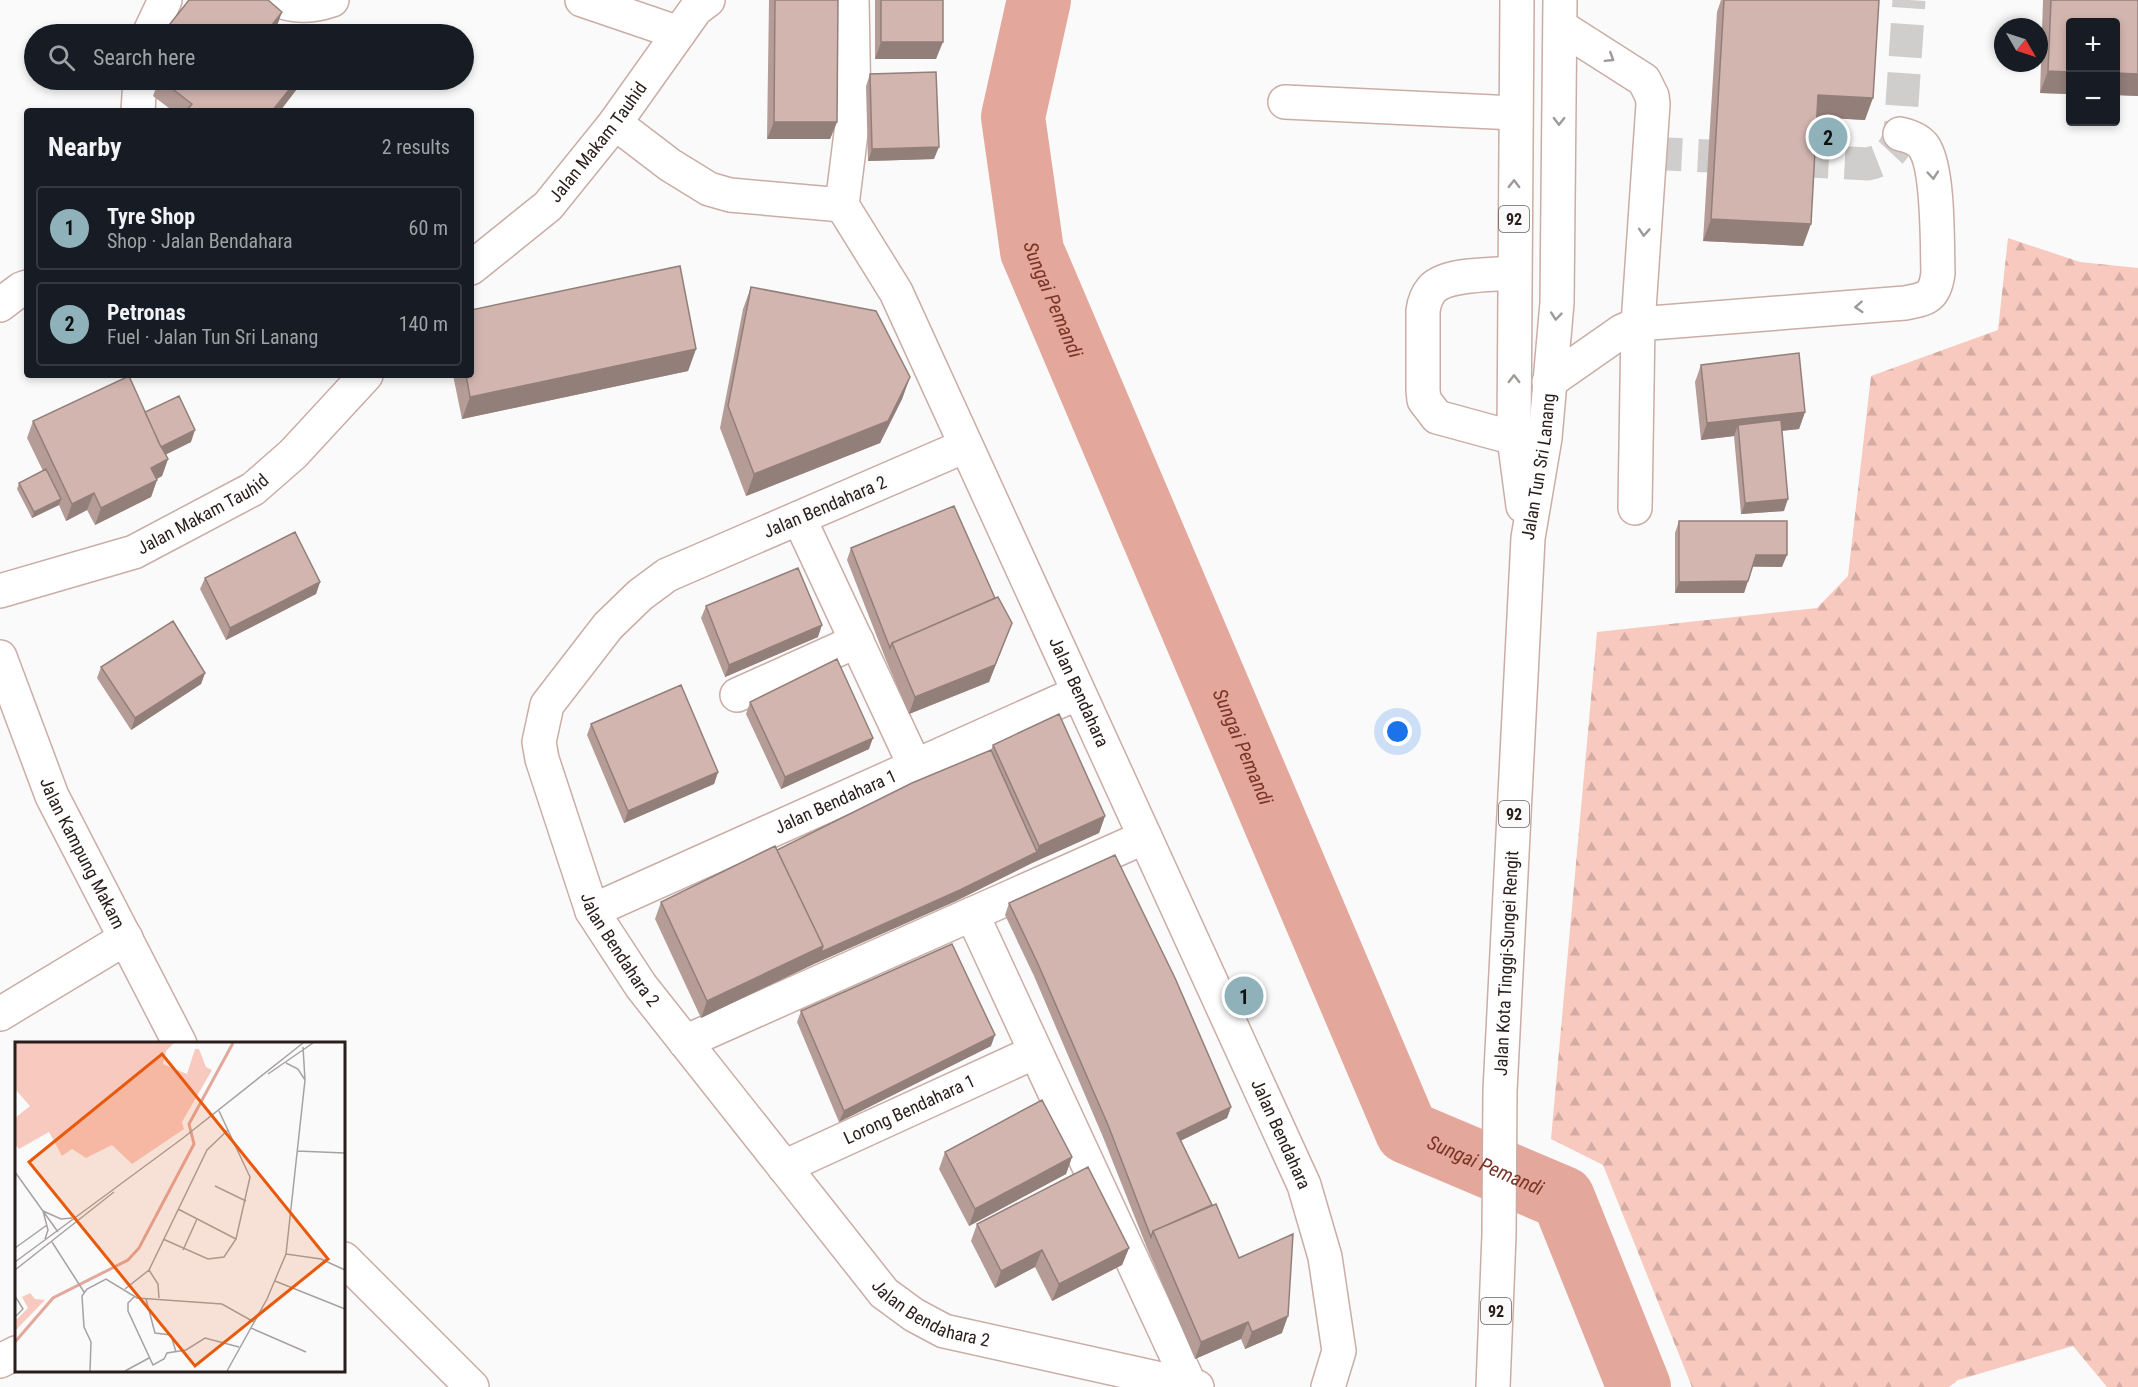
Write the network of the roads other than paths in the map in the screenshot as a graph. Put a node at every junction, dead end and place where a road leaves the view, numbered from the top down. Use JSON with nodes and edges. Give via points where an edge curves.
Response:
{"nodes":[{"id":1,"x":165,"y":0,"type":"edge"},
{"id":2,"x":278,"y":0,"type":"edge"},
{"id":3,"x":332,"y":0,"type":"edge"},
{"id":4,"x":582,"y":0,"type":"edge"},
{"id":5,"x":708,"y":0,"type":"edge"},
{"id":6,"x":852,"y":0,"type":"edge"},
{"id":7,"x":1517,"y":0,"type":"edge"},
{"id":8,"x":1561,"y":14,"type":"edge"},
{"id":9,"x":154,"y":24,"type":"edge"},
{"id":10,"x":679,"y":33,"type":"junction"},
{"id":11,"x":139,"y":90,"type":"edge"},
{"id":12,"x":1286,"y":102,"type":"dead end"},
{"id":13,"x":138,"y":108,"type":"edge"},
{"id":14,"x":1515,"y":113,"type":"junction"},
{"id":15,"x":615,"y":123,"type":"junction"},
{"id":16,"x":1900,"y":134,"type":"dead end"},
{"id":17,"x":842,"y":205,"type":"junction"},
{"id":18,"x":474,"y":266,"type":"edge"},
{"id":19,"x":1514,"y":273,"type":"junction"},
{"id":20,"x":24,"y":288,"type":"edge"},
{"id":21,"x":0,"y":305,"type":"edge"},
{"id":22,"x":1638,"y":324,"type":"junction"},
{"id":23,"x":363,"y":378,"type":"edge"},
{"id":24,"x":1549,"y":382,"type":"junction"},
{"id":25,"x":1514,"y":438,"type":"junction"},
{"id":26,"x":965,"y":446,"type":"junction"},
{"id":27,"x":1635,"y":508,"type":"dead end"},
{"id":28,"x":799,"y":518,"type":"junction"},
{"id":29,"x":1528,"y":538,"type":"junction"},
{"id":30,"x":0,"y":591,"type":"edge"},
{"id":31,"x":857,"y":641,"type":"junction"},
{"id":32,"x":0,"y":657,"type":"edge"},
{"id":33,"x":1078,"y":693,"type":"junction"},
{"id":34,"x":737,"y":695,"type":"dead end"},
{"id":35,"x":915,"y":766,"type":"junction"},
{"id":36,"x":1145,"y":837,"type":"junction"},
{"id":37,"x":592,"y":911,"type":"junction"},
{"id":38,"x":972,"y":914,"type":"junction"},
{"id":39,"x":126,"y":938,"type":"junction"},
{"id":40,"x":0,"y":1014,"type":"edge"},
{"id":41,"x":179,"y":1042,"type":"edge"},
{"id":42,"x":685,"y":1042,"type":"junction"},
{"id":43,"x":1035,"y":1052,"type":"junction"},
{"id":44,"x":784,"y":1167,"type":"junction"},
{"id":45,"x":345,"y":1260,"type":"edge"},
{"id":46,"x":15,"y":1354,"type":"edge"},
{"id":47,"x":0,"y":1361,"type":"edge"},
{"id":48,"x":1194,"y":1386,"type":"edge"},
{"id":49,"x":472,"y":1387,"type":"edge"},
{"id":50,"x":1328,"y":1387,"type":"edge"},
{"id":51,"x":1493,"y":1387,"type":"edge"}],
"edges":[{"from":1,"to":9,"type":"street"},
{"from":2,"to":3,"type":"street","via":[[288,5]]},
{"from":4,"to":10,"type":"street"},
{"from":5,"to":10,"type":"street","name":"Jalan Makam Tauhid","via":[[696,9]]},
{"from":6,"to":17,"type":"street","via":[[854,109]]},
{"from":7,"to":14,"type":"street","name":"Jalan Tun Sri Lanang","number":"92"},
{"from":8,"to":22,"type":"street","one_way":true,"via":[[1644,81],[1652,96]]},
{"from":8,"to":24,"type":"street","name":"Jalan Tun Sri Lanang","number":"92","one_way":true,"via":[[1557,303]]},
{"from":10,"to":15,"type":"street","name":"Jalan Makam Tauhid"},
{"from":11,"to":13,"type":"street"},
{"from":12,"to":14,"type":"street"},
{"from":19,"to":14,"type":"street","name":"Jalan Tun Sri Lanang","number":"92","one_way":true},
{"from":15,"to":17,"type":"street","via":[[709,189],[730,195]]},
{"from":15,"to":18,"type":"street","name":"Jalan Makam Tauhid","via":[[548,206]]},
{"from":16,"to":22,"type":"street","one_way":true,"via":[[1924,145],[1933,168],[1938,273],[1937,284],[1929,296],[1905,303]]},
{"from":17,"to":26,"type":"street","name":"Jalan Bendahara","via":[[896,292]]},
{"from":25,"to":19,"type":"street","name":"Jalan Tun Sri Lanang","number":"92","one_way":true},
{"from":19,"to":25,"type":"street","via":[[1441,282],[1425,299],[1423,311],[1424,400],[1437,417]]},
{"from":20,"to":21,"type":"street"},
{"from":22,"to":24,"type":"street"},
{"from":22,"to":27,"type":"street"},
{"from":23,"to":30,"type":"street","name":"Jalan Makam Tauhid","via":[[293,454],[253,489],[134,552]]},
{"from":24,"to":29,"type":"street","name":"Jalan Tun Sri Lanang","number":"92","via":[[1545,438]]},
{"from":25,"to":29,"type":"street","name":"Jalan Tun Sri Lanang","number":"92"},
{"from":26,"to":28,"type":"street","name":"Jalan Bendahara 2"},
{"from":26,"to":33,"type":"street","name":"Jalan Bendahara"},
{"from":28,"to":31,"type":"street"},
{"from":28,"to":37,"type":"street","name":"Jalan Bendahara 2","via":[[667,575],[640,595],[608,626],[547,705],[539,742],[542,759]]},
{"from":29,"to":51,"type":"street","name":"Jalan Kota Tinggi-Sungei Rengit","number":"92","via":[[1500,1091]]},
{"from":31,"to":34,"type":"street"},
{"from":31,"to":35,"type":"street"},
{"from":32,"to":39,"type":"street","name":"Jalan Kampung Makam","via":[[52,796]]},
{"from":33,"to":35,"type":"street","name":"Jalan Bendahara 1"},
{"from":33,"to":36,"type":"street","name":"Jalan Bendahara"},
{"from":35,"to":37,"type":"street","name":"Jalan Bendahara 1"},
{"from":36,"to":38,"type":"street"},
{"from":36,"to":50,"type":"street","name":"Jalan Bendahara","via":[[1304,1185],[1325,1257],[1339,1351]]},
{"from":37,"to":42,"type":"street","name":"Jalan Bendahara 2","via":[[641,986]]},
{"from":38,"to":42,"type":"street"},
{"from":38,"to":43,"type":"street"},
{"from":39,"to":40,"type":"street"},
{"from":39,"to":41,"type":"street","name":"Jalan Kampung Makam"},
{"from":42,"to":44,"type":"street","name":"Jalan Bendahara 2"},
{"from":43,"to":44,"type":"street","name":"Lorong Bendahara 1"},
{"from":43,"to":48,"type":"street"},
{"from":44,"to":48,"type":"street","name":"Jalan Bendahara 2","via":[[884,1293],[914,1316],[944,1331]]},
{"from":45,"to":49,"type":"street"},
{"from":46,"to":47,"type":"street"}]}
